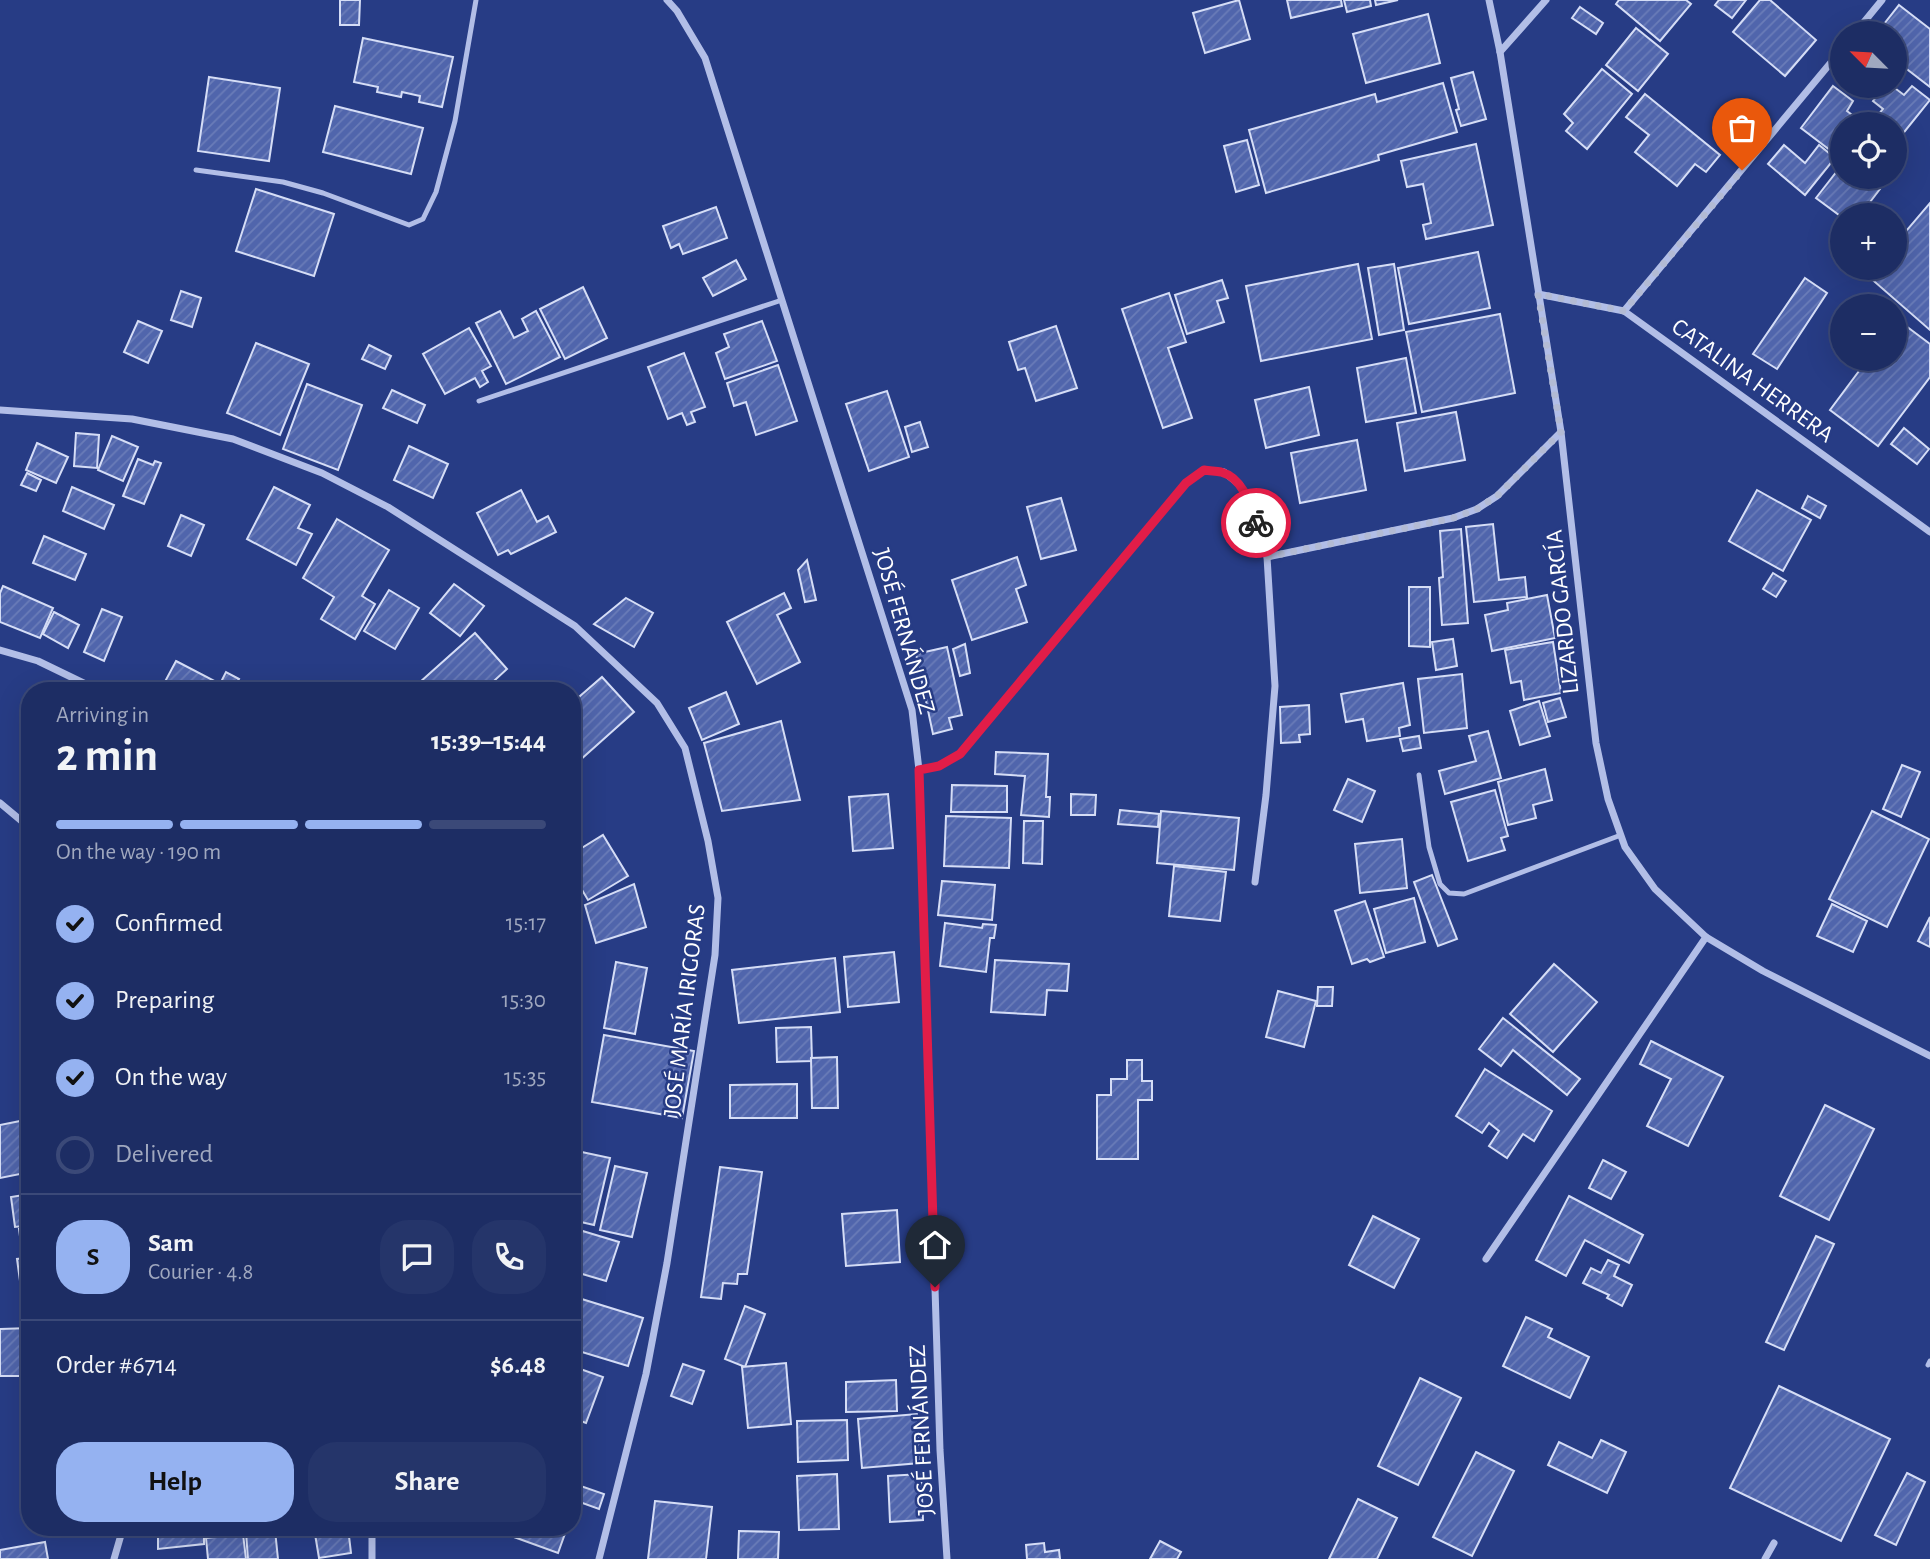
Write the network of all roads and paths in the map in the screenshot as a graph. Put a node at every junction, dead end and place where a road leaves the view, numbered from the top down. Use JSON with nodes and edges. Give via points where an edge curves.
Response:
{"nodes":[{"id":1,"x":476,"y":0,"type":"edge"},
{"id":2,"x":667,"y":0,"type":"edge"},
{"id":3,"x":1489,"y":0,"type":"edge"},
{"id":4,"x":1546,"y":0,"type":"edge"},
{"id":5,"x":1882,"y":0,"type":"edge"},
{"id":6,"x":1865,"y":21,"type":"edge"},
{"id":7,"x":1500,"y":52,"type":"junction"},
{"id":8,"x":1830,"y":64,"type":"edge"},
{"id":9,"x":197,"y":170,"type":"dead end"},
{"id":10,"x":1538,"y":294,"type":"junction"},
{"id":11,"x":782,"y":300,"type":"junction"},
{"id":12,"x":1624,"y":311,"type":"junction"},
{"id":13,"x":478,"y":401,"type":"dead end"},
{"id":14,"x":0,"y":410,"type":"edge"},
{"id":15,"x":1561,"y":432,"type":"junction"},
{"id":16,"x":1930,"y":532,"type":"edge"},
{"id":17,"x":1267,"y":557,"type":"junction"},
{"id":18,"x":0,"y":650,"type":"edge"},
{"id":19,"x":81,"y":682,"type":"edge"},
{"id":20,"x":919,"y":770,"type":"junction"},
{"id":21,"x":1419,"y":775,"type":"dead end"},
{"id":22,"x":0,"y":803,"type":"edge"},
{"id":23,"x":21,"y":820,"type":"edge"},
{"id":24,"x":1621,"y":835,"type":"junction"},
{"id":25,"x":1255,"y":882,"type":"dead end"},
{"id":26,"x":1706,"y":937,"type":"junction"},
{"id":27,"x":1930,"y":1056,"type":"edge"},
{"id":28,"x":1486,"y":1259,"type":"dead end"},
{"id":29,"x":121,"y":1536,"type":"edge"},
{"id":30,"x":372,"y":1536,"type":"edge"},
{"id":31,"x":1774,"y":1543,"type":"dead end"},
{"id":32,"x":114,"y":1559,"type":"edge"},
{"id":33,"x":372,"y":1559,"type":"edge"},
{"id":34,"x":599,"y":1559,"type":"edge"},
{"id":35,"x":947,"y":1559,"type":"edge"},
{"id":36,"x":1765,"y":1559,"type":"edge"}],
"edges":[{"from":1,"to":9,"type":"lane","via":[[454,121],[436,192],[423,219],[410,225],[283,182]]},
{"from":2,"to":11,"type":"street","name":"JOSÉ FERNÁNDEZ","via":[[705,58]]},
{"from":3,"to":7,"type":"street","name":"LIZARDO GARCÍA"},
{"from":4,"to":7,"type":"street"},
{"from":5,"to":6,"type":"street"},
{"from":7,"to":10,"type":"street","name":"LIZARDO GARCÍA"},
{"from":8,"to":12,"type":"street"},
{"from":10,"to":12,"type":"street","name":"CATALINA HERRERA"},
{"from":10,"to":15,"type":"street","name":"LIZARDO GARCÍA"},
{"from":11,"to":13,"type":"lane"},
{"from":11,"to":20,"type":"street","name":"JOSÉ FERNÁNDEZ","via":[[912,710]]},
{"from":12,"to":16,"type":"street","name":"CATALINA HERRERA"},
{"from":14,"to":34,"type":"street","name":"JOSÉ MARÍA IRIGORAS","via":[[158,424],[233,439],[322,473],[388,507],[575,626],[657,703],[685,748],[719,898],[715,956],[658,1312]]},
{"from":15,"to":17,"type":"street","via":[[1497,496],[1477,509]]},
{"from":15,"to":24,"type":"street","name":"LIZARDO GARCÍA","via":[[1596,743]]},
{"from":17,"to":20,"type":"street","via":[[1240,485],[1224,472],[1204,470],[1186,483],[960,754],[939,766]]},
{"from":17,"to":25,"type":"street","via":[[1275,686]]},
{"from":18,"to":19,"type":"street","via":[[38,661]]},
{"from":20,"to":35,"type":"street","name":"JOSÉ FERNÁNDEZ","via":[[939,1436]]},
{"from":21,"to":24,"type":"lane","via":[[1429,847],[1440,884],[1449,893],[1464,894]]},
{"from":22,"to":23,"type":"street"},
{"from":24,"to":26,"type":"street","name":"LIZARDO GARCÍA","via":[[1654,889]]},
{"from":26,"to":27,"type":"street","name":"LIZARDO GARCÍA"},
{"from":26,"to":28,"type":"street"},
{"from":29,"to":32,"type":"street"},
{"from":30,"to":33,"type":"street"},
{"from":31,"to":36,"type":"street"}]}
